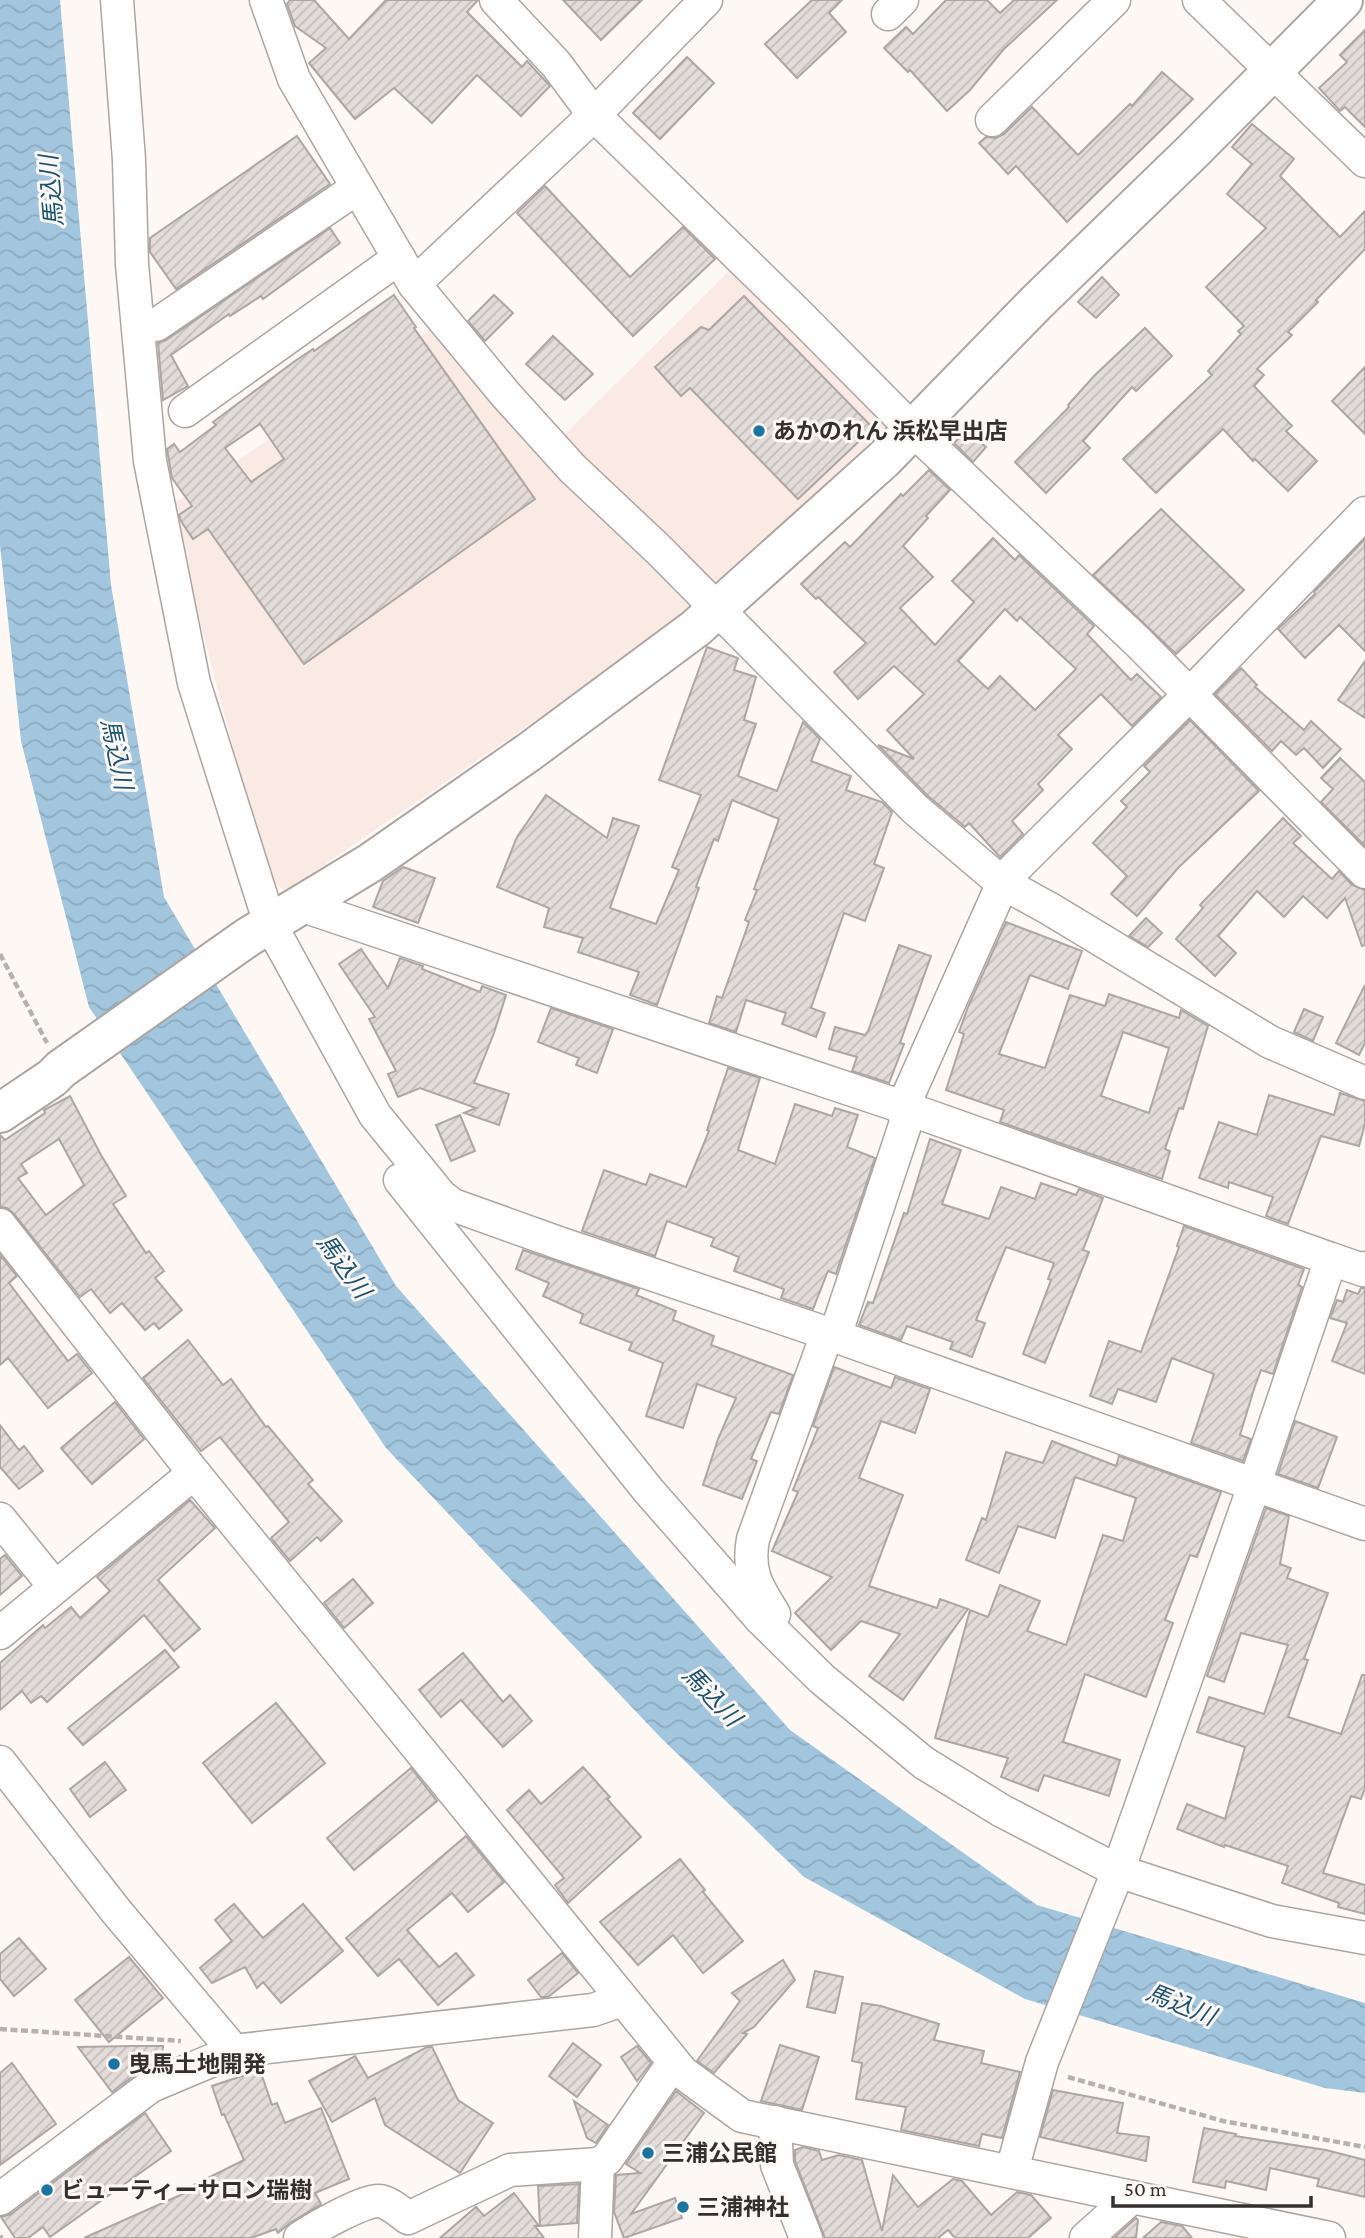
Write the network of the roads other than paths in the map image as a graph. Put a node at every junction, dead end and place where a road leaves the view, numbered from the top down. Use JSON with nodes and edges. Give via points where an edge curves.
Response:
{"nodes":[{"id":1,"x":117,"y":0,"type":"edge"},
{"id":2,"x":266,"y":0,"type":"edge"},
{"id":3,"x":496,"y":0,"type":"edge"},
{"id":4,"x":705,"y":0,"type":"edge"},
{"id":5,"x":1114,"y":0,"type":"edge"},
{"id":6,"x":1199,"y":0,"type":"edge"},
{"id":7,"x":1343,"y":0,"type":"edge"},
{"id":8,"x":1272,"y":72,"type":"junction"},
{"id":9,"x":594,"y":116,"type":"junction"},
{"id":10,"x":992,"y":120,"type":"dead end"},
{"id":11,"x":1365,"y":161,"type":"edge"},
{"id":12,"x":357,"y":188,"type":"junction"},
{"id":13,"x":407,"y":271,"type":"junction"},
{"id":14,"x":156,"y":325,"type":"dead end"},
{"id":15,"x":185,"y":411,"type":"dead end"},
{"id":16,"x":913,"y":430,"type":"junction"},
{"id":17,"x":1365,"y":513,"type":"edge"},
{"id":18,"x":717,"y":609,"type":"junction"},
{"id":19,"x":1189,"y":695,"type":"junction"},
{"id":20,"x":1360,"y":856,"type":"edge"},
{"id":21,"x":1004,"y":884,"type":"junction"},
{"id":22,"x":273,"y":922,"type":"junction"},
{"id":23,"x":327,"y":1030,"type":"junction"},
{"id":24,"x":1365,"y":1083,"type":"edge"},
{"id":25,"x":903,"y":1107,"type":"junction"},
{"id":26,"x":0,"y":1112,"type":"edge"},
{"id":27,"x":0,"y":1225,"type":"edge"},
{"id":28,"x":1331,"y":1259,"type":"junction"},
{"id":29,"x":1364,"y":1270,"type":"edge"},
{"id":30,"x":831,"y":1335,"type":"junction"},
{"id":31,"x":194,"y":1473,"type":"junction"},
{"id":32,"x":1254,"y":1486,"type":"junction"},
{"id":33,"x":0,"y":1519,"type":"edge"},
{"id":34,"x":1365,"y":1524,"type":"edge"},
{"id":35,"x":55,"y":1587,"type":"junction"},
{"id":36,"x":0,"y":1633,"type":"edge"},
{"id":37,"x":781,"y":1640,"type":"junction"},
{"id":38,"x":0,"y":1762,"type":"edge"},
{"id":39,"x":1117,"y":1875,"type":"junction"},
{"id":40,"x":1365,"y":1938,"type":"edge"},
{"id":41,"x":622,"y":2000,"type":"junction"},
{"id":42,"x":234,"y":2052,"type":"junction"},
{"id":43,"x":673,"y":2063,"type":"junction"},
{"id":44,"x":775,"y":2122,"type":"junction"},
{"id":45,"x":598,"y":2164,"type":"junction"},
{"id":46,"x":1012,"y":2170,"type":"junction"},
{"id":47,"x":1132,"y":2197,"type":"junction"},
{"id":48,"x":0,"y":2199,"type":"edge"},
{"id":49,"x":300,"y":2238,"type":"edge"},
{"id":50,"x":595,"y":2238,"type":"edge"},
{"id":51,"x":806,"y":2238,"type":"edge"},
{"id":52,"x":1086,"y":2238,"type":"edge"},
{"id":53,"x":1329,"y":2238,"type":"edge"}],
"edges":[{"from":1,"to":22,"type":"street","via":[[132,264],[150,461],[194,683]]},
{"from":2,"to":12,"type":"street","via":[[294,79]]},
{"from":3,"to":9,"type":"street","via":[[556,64]]},
{"from":4,"to":9,"type":"street"},
{"from":5,"to":10,"type":"street"},
{"from":6,"to":8,"type":"street"},
{"from":7,"to":8,"type":"street"},
{"from":8,"to":11,"type":"street"},
{"from":8,"to":16,"type":"street"},
{"from":9,"to":13,"type":"street"},
{"from":9,"to":16,"type":"street"},
{"from":12,"to":13,"type":"street"},
{"from":12,"to":14,"type":"street"},
{"from":13,"to":15,"type":"street"},
{"from":13,"to":18,"type":"street","via":[[506,395],[572,468]]},
{"from":16,"to":18,"type":"street"},
{"from":16,"to":19,"type":"street"},
{"from":17,"to":19,"type":"street"},
{"from":18,"to":21,"type":"street","via":[[915,809]]},
{"from":18,"to":22,"type":"street","via":[[529,752],[370,863]]},
{"from":19,"to":20,"type":"street"},
{"from":19,"to":21,"type":"street"},
{"from":21,"to":24,"type":"street","via":[[1269,1042]]},
{"from":21,"to":25,"type":"street"},
{"from":22,"to":23,"type":"street"},
{"from":22,"to":25,"type":"street"},
{"from":22,"to":26,"type":"street"},
{"from":23,"to":30,"type":"street","via":[[375,1115],[453,1205]]},
{"from":23,"to":37,"type":"street","via":[[341,1090],[387,1163],[648,1490]]},
{"from":25,"to":28,"type":"street"},
{"from":25,"to":30,"type":"street","via":[[906,1122]]},
{"from":27,"to":31,"type":"street"},
{"from":28,"to":29,"type":"street"},
{"from":28,"to":32,"type":"street"},
{"from":30,"to":32,"type":"street"},
{"from":30,"to":37,"type":"street","via":[[750,1555],[755,1583],[776,1617]]},
{"from":31,"to":35,"type":"street"},
{"from":31,"to":41,"type":"street"},
{"from":32,"to":34,"type":"street"},
{"from":32,"to":39,"type":"street"},
{"from":33,"to":35,"type":"street"},
{"from":35,"to":36,"type":"street"},
{"from":37,"to":39,"type":"street","via":[[924,1763]]},
{"from":38,"to":42,"type":"street"},
{"from":39,"to":40,"type":"street","via":[[1272,1921]]},
{"from":39,"to":46,"type":"street","via":[[1041,2065]]},
{"from":41,"to":42,"type":"street","via":[[593,2010]]},
{"from":41,"to":43,"type":"street"},
{"from":42,"to":48,"type":"street","via":[[151,2086]]},
{"from":43,"to":44,"type":"street","via":[[742,2116]]},
{"from":43,"to":45,"type":"street","via":[[607,2159]]},
{"from":44,"to":46,"type":"street"},
{"from":44,"to":51,"type":"street","via":[[777,2165]]},
{"from":45,"to":49,"type":"street","via":[[510,2170],[408,2218],[386,2203],[374,2201]]},
{"from":45,"to":50,"type":"street"},
{"from":46,"to":47,"type":"street"},
{"from":47,"to":52,"type":"street"},
{"from":47,"to":53,"type":"street"}]}
